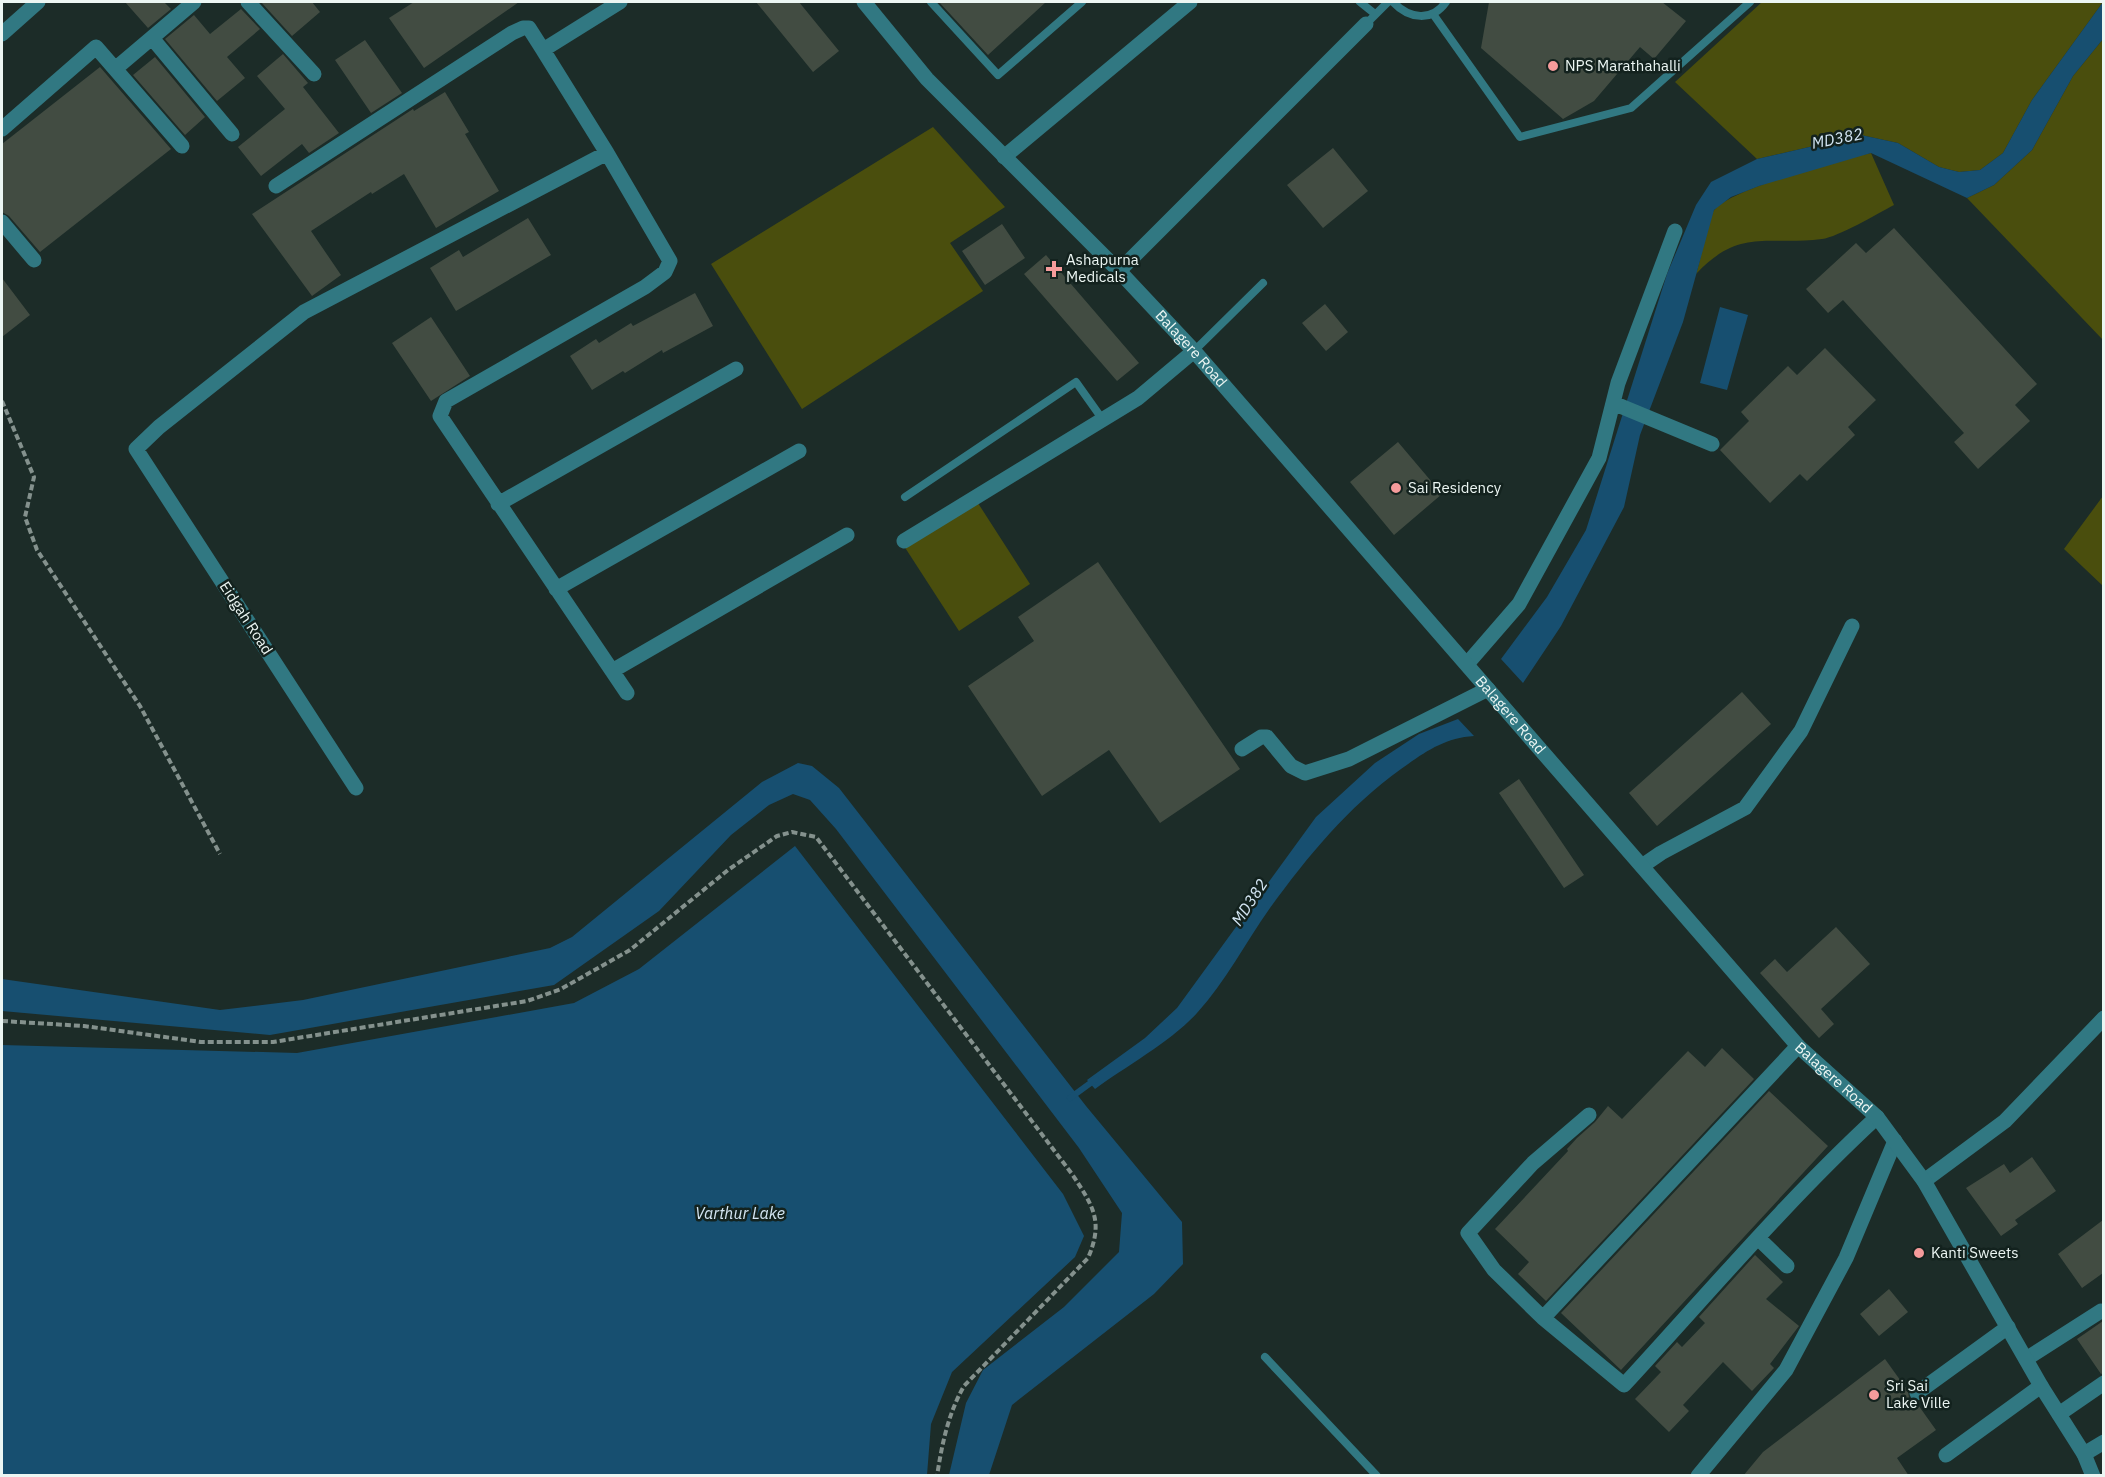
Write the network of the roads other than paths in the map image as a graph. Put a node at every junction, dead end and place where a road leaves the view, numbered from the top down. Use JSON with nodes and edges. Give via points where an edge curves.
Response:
{"nodes":[{"id":1,"x":38,"y":2,"type":"edge"},
{"id":2,"x":194,"y":2,"type":"edge"},
{"id":3,"x":248,"y":2,"type":"edge"},
{"id":4,"x":620,"y":2,"type":"edge"},
{"id":5,"x":864,"y":2,"type":"edge"},
{"id":6,"x":931,"y":2,"type":"edge"},
{"id":7,"x":1082,"y":2,"type":"edge"},
{"id":8,"x":1190,"y":2,"type":"edge"},
{"id":9,"x":1360,"y":2,"type":"edge"},
{"id":10,"x":1394,"y":2,"type":"edge"},
{"id":11,"x":1446,"y":2,"type":"edge"},
{"id":12,"x":1750,"y":2,"type":"edge"},
{"id":13,"x":1383,"y":3,"type":"edge"},
{"id":14,"x":1432,"y":14,"type":"junction"},
{"id":15,"x":1371,"y":19,"type":"junction"},
{"id":16,"x":2,"y":34,"type":"edge"},
{"id":17,"x":152,"y":38,"type":"junction"},
{"id":18,"x":543,"y":50,"type":"junction"},
{"id":19,"x":115,"y":69,"type":"junction"},
{"id":20,"x":314,"y":74,"type":"dead end"},
{"id":21,"x":2,"y":129,"type":"edge"},
{"id":22,"x":232,"y":134,"type":"dead end"},
{"id":23,"x":182,"y":146,"type":"dead end"},
{"id":24,"x":607,"y":153,"type":"junction"},
{"id":25,"x":1005,"y":157,"type":"junction"},
{"id":26,"x":276,"y":186,"type":"dead end"},
{"id":27,"x":2,"y":222,"type":"edge"},
{"id":28,"x":1675,"y":231,"type":"dead end"},
{"id":29,"x":34,"y":260,"type":"dead end"},
{"id":30,"x":1119,"y":271,"type":"junction"},
{"id":31,"x":1263,"y":283,"type":"dead end"},
{"id":32,"x":1194,"y":351,"type":"junction"},
{"id":33,"x":736,"y":369,"type":"dead end"},
{"id":34,"x":1618,"y":406,"type":"junction"},
{"id":35,"x":1102,"y":420,"type":"junction"},
{"id":36,"x":1712,"y":444,"type":"dead end"},
{"id":37,"x":799,"y":451,"type":"dead end"},
{"id":38,"x":905,"y":498,"type":"dead end"},
{"id":39,"x":498,"y":504,"type":"junction"},
{"id":40,"x":847,"y":535,"type":"dead end"},
{"id":41,"x":904,"y":541,"type":"dead end"},
{"id":42,"x":556,"y":589,"type":"junction"},
{"id":43,"x":1852,"y":626,"type":"dead end"},
{"id":44,"x":1467,"y":664,"type":"junction"},
{"id":45,"x":612,"y":671,"type":"junction"},
{"id":46,"x":1488,"y":688,"type":"junction"},
{"id":47,"x":627,"y":693,"type":"dead end"},
{"id":48,"x":1242,"y":749,"type":"dead end"},
{"id":49,"x":356,"y":788,"type":"dead end"},
{"id":50,"x":1642,"y":866,"type":"junction"},
{"id":51,"x":2103,"y":1018,"type":"edge"},
{"id":52,"x":1798,"y":1046,"type":"junction"},
{"id":53,"x":1589,"y":1115,"type":"dead end"},
{"id":54,"x":1877,"y":1117,"type":"junction"},
{"id":55,"x":1895,"y":1141,"type":"junction"},
{"id":56,"x":1924,"y":1181,"type":"junction"},
{"id":57,"x":1758,"y":1238,"type":"junction"},
{"id":58,"x":1787,"y":1266,"type":"dead end"},
{"id":59,"x":2101,"y":1311,"type":"dead end"},
{"id":60,"x":1543,"y":1318,"type":"junction"},
{"id":61,"x":2008,"y":1327,"type":"junction"},
{"id":62,"x":1265,"y":1357,"type":"dead end"},
{"id":63,"x":2026,"y":1359,"type":"junction"},
{"id":64,"x":2103,"y":1383,"type":"edge"},
{"id":65,"x":2041,"y":1386,"type":"junction"},
{"id":66,"x":1917,"y":1393,"type":"dead end"},
{"id":67,"x":2059,"y":1414,"type":"junction"},
{"id":68,"x":2103,"y":1442,"type":"edge"},
{"id":69,"x":2084,"y":1454,"type":"junction"},
{"id":70,"x":1946,"y":1455,"type":"dead end"},
{"id":71,"x":1377,"y":1476,"type":"edge"},
{"id":72,"x":1698,"y":1476,"type":"edge"},
{"id":73,"x":2093,"y":1476,"type":"edge"}],
"edges":[{"from":1,"to":16,"type":"street"},
{"from":2,"to":17,"type":"street"},
{"from":3,"to":20,"type":"street"},
{"from":4,"to":18,"type":"street"},
{"from":5,"to":25,"type":"street","name":"Balagere Road","via":[[927,79]]},
{"from":6,"to":7,"type":"lane","via":[[998,75]]},
{"from":8,"to":25,"type":"street"},
{"from":9,"to":15,"type":"lane"},
{"from":10,"to":14,"type":"lane","via":[[1410,15]]},
{"from":11,"to":14,"type":"lane"},
{"from":12,"to":14,"type":"lane","via":[[1631,108],[1520,137]]},
{"from":13,"to":15,"type":"lane"},
{"from":15,"to":30,"type":"street"},
{"from":17,"to":19,"type":"street"},
{"from":17,"to":22,"type":"street"},
{"from":18,"to":24,"type":"street"},
{"from":18,"to":26,"type":"street","via":[[529,28],[523,28]]},
{"from":19,"to":21,"type":"street","via":[[96,47]]},
{"from":19,"to":23,"type":"street"},
{"from":24,"to":39,"type":"street","via":[[670,261],[665,272],[645,287],[446,401],[440,416],[443,424]]},
{"from":24,"to":49,"type":"street","name":"Eidgah Road","via":[[304,312],[136,449]]},
{"from":25,"to":30,"type":"street","name":"Balagere Road"},
{"from":27,"to":29,"type":"street"},
{"from":28,"to":34,"type":"street","via":[[1618,383]]},
{"from":30,"to":32,"type":"street","name":"Balagere Road"},
{"from":31,"to":32,"type":"lane"},
{"from":32,"to":35,"type":"street","via":[[1138,398]]},
{"from":32,"to":44,"type":"street","name":"Balagere Road"},
{"from":33,"to":39,"type":"street"},
{"from":34,"to":36,"type":"street"},
{"from":34,"to":44,"type":"street","via":[[1599,458],[1519,604]]},
{"from":35,"to":38,"type":"lane","via":[[1076,382]]},
{"from":35,"to":41,"type":"street"},
{"from":37,"to":42,"type":"street"},
{"from":39,"to":42,"type":"street"},
{"from":40,"to":45,"type":"street"},
{"from":42,"to":45,"type":"street"},
{"from":43,"to":50,"type":"street","via":[[1801,731],[1745,808]]},
{"from":44,"to":46,"type":"street","name":"Balagere Road"},
{"from":45,"to":47,"type":"street"},
{"from":46,"to":48,"type":"street","via":[[1349,759],[1305,773],[1291,766],[1267,737]]},
{"from":46,"to":50,"type":"street","name":"Balagere Road"},
{"from":50,"to":52,"type":"street","name":"Balagere Road"},
{"from":51,"to":56,"type":"street","via":[[2005,1121]]},
{"from":52,"to":54,"type":"street","name":"Balagere Road"},
{"from":52,"to":60,"type":"street"},
{"from":53,"to":60,"type":"street","via":[[1533,1163],[1468,1233],[1494,1270]]},
{"from":54,"to":55,"type":"street","name":"Balagere Road"},
{"from":54,"to":57,"type":"street"},
{"from":55,"to":56,"type":"street","name":"Balagere Road"},
{"from":55,"to":72,"type":"street","via":[[1846,1258],[1786,1370]]},
{"from":56,"to":61,"type":"street","name":"Balagere Road"},
{"from":57,"to":58,"type":"street"},
{"from":57,"to":60,"type":"street","via":[[1624,1385]]},
{"from":59,"to":63,"type":"street"},
{"from":61,"to":63,"type":"street","name":"Balagere Road"},
{"from":61,"to":66,"type":"street"},
{"from":62,"to":71,"type":"lane"},
{"from":63,"to":65,"type":"street","name":"Balagere Road"},
{"from":64,"to":67,"type":"street"},
{"from":65,"to":67,"type":"street","name":"Balagere Road"},
{"from":65,"to":70,"type":"street"},
{"from":67,"to":69,"type":"street","name":"Balagere Road"},
{"from":68,"to":69,"type":"street"},
{"from":69,"to":73,"type":"street","name":"Balagere Road"}]}
